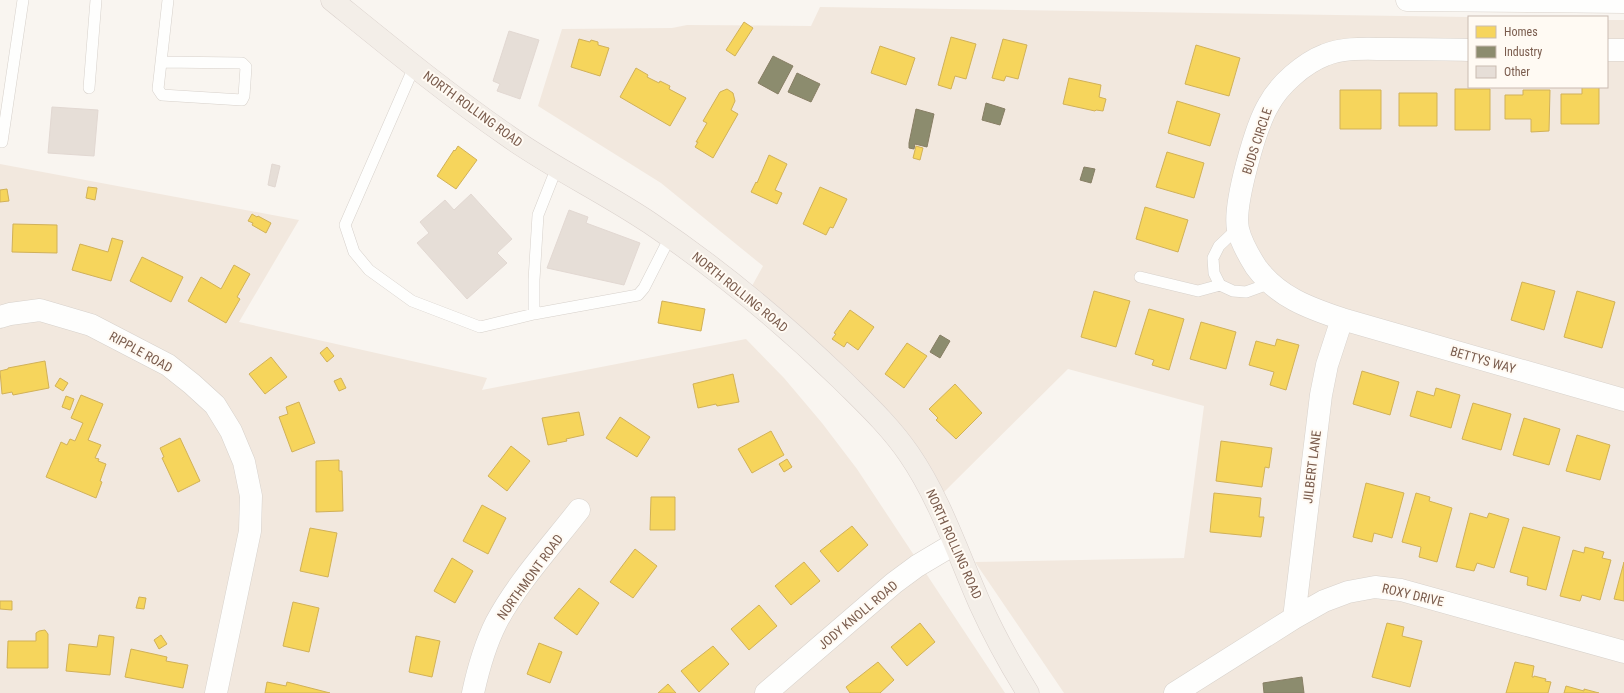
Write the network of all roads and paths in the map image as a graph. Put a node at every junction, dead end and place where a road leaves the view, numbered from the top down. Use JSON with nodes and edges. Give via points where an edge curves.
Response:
{"nodes":[{"id":1,"x":23,"y":0,"type":"edge"},
{"id":2,"x":96,"y":0,"type":"edge"},
{"id":3,"x":168,"y":0,"type":"edge"},
{"id":4,"x":332,"y":0,"type":"edge"},
{"id":5,"x":1407,"y":0,"type":"edge"},
{"id":6,"x":1624,"y":2,"type":"edge"},
{"id":7,"x":1468,"y":50,"type":"edge"},
{"id":8,"x":1608,"y":50,"type":"edge"},
{"id":9,"x":1624,"y":50,"type":"edge"},
{"id":10,"x":161,"y":62,"type":"junction"},
{"id":11,"x":414,"y":67,"type":"junction"},
{"id":12,"x":89,"y":88,"type":"dead end"},
{"id":13,"x":2,"y":142,"type":"dead end"},
{"id":14,"x":557,"y":167,"type":"junction"},
{"id":15,"x":1238,"y":228,"type":"junction"},
{"id":16,"x":670,"y":237,"type":"junction"},
{"id":17,"x":1140,"y":277,"type":"dead end"},
{"id":18,"x":1271,"y":283,"type":"junction"},
{"id":19,"x":1220,"y":285,"type":"junction"},
{"id":20,"x":534,"y":314,"type":"junction"},
{"id":21,"x":0,"y":317,"type":"edge"},
{"id":22,"x":1342,"y":319,"type":"junction"},
{"id":23,"x":1624,"y":400,"type":"edge"},
{"id":24,"x":579,"y":510,"type":"dead end"},
{"id":25,"x":954,"y":544,"type":"junction"},
{"id":26,"x":1294,"y":618,"type":"junction"},
{"id":27,"x":1624,"y":652,"type":"edge"},
{"id":28,"x":216,"y":693,"type":"edge"},
{"id":29,"x":473,"y":693,"type":"edge"},
{"id":30,"x":766,"y":693,"type":"edge"},
{"id":31,"x":1028,"y":693,"type":"edge"},
{"id":32,"x":1176,"y":693,"type":"edge"}],
"edges":[{"from":1,"to":13,"type":"lane"},
{"from":2,"to":12,"type":"lane"},
{"from":3,"to":10,"type":"lane"},
{"from":4,"to":11,"type":"main road","name":"NORTH ROLLING ROAD"},
{"from":5,"to":6,"type":"street"},
{"from":7,"to":15,"type":"street","name":"BUDS CIRCLE","via":[[1350,49],[1325,55],[1302,68],[1284,83],[1269,103],[1262,119],[1241,188]]},
{"from":8,"to":9,"type":"street"},
{"from":10,"to":10,"type":"lane","via":[[158,89],[162,95],[242,100],[244,96],[246,67],[242,63]]},
{"from":11,"to":14,"type":"main road","name":"NORTH ROLLING ROAD","via":[[509,137]]},
{"from":11,"to":20,"type":"lane","via":[[346,225],[354,252],[369,270],[412,301],[480,327]]},
{"from":14,"to":16,"type":"main road","name":"NORTH ROLLING ROAD"},
{"from":14,"to":20,"type":"lane","via":[[538,215]]},
{"from":15,"to":18,"type":"street","name":"BUDS CIRCLE","via":[[1246,251]]},
{"from":15,"to":19,"type":"lane","via":[[1219,246],[1212,258],[1214,273]]},
{"from":16,"to":20,"type":"lane","via":[[638,295]]},
{"from":16,"to":25,"type":"main road","name":"NORTH ROLLING ROAD","via":[[761,308],[818,357],[871,409],[912,459],[930,490]]},
{"from":17,"to":19,"type":"lane","via":[[1198,291]]},
{"from":18,"to":19,"type":"lane","via":[[1246,292],[1233,291]]},
{"from":18,"to":22,"type":"street","name":"BUDS CIRCLE","via":[[1289,298]]},
{"from":21,"to":28,"type":"street","name":"RIPPLE ROAD","via":[[40,310],[91,325],[168,365],[215,405],[231,431],[244,462],[251,496],[250,531]]},
{"from":22,"to":23,"type":"street","name":"BETTYS WAY"},
{"from":22,"to":26,"type":"street","name":"JILBERT LANE","via":[[1327,364],[1321,395]]},
{"from":24,"to":29,"type":"street","name":"NORTHMONT ROAD","via":[[515,592],[496,624],[482,658]]},
{"from":25,"to":30,"type":"street","name":"JODY KNOLL ROAD","via":[[894,583]]},
{"from":25,"to":31,"type":"main road","name":"NORTH ROLLING ROAD","via":[[981,607]]},
{"from":26,"to":27,"type":"street","name":"ROXY DRIVE","via":[[1324,601],[1348,592],[1375,587],[1402,590]]},
{"from":26,"to":32,"type":"street","name":"ROXY DRIVE"}]}
